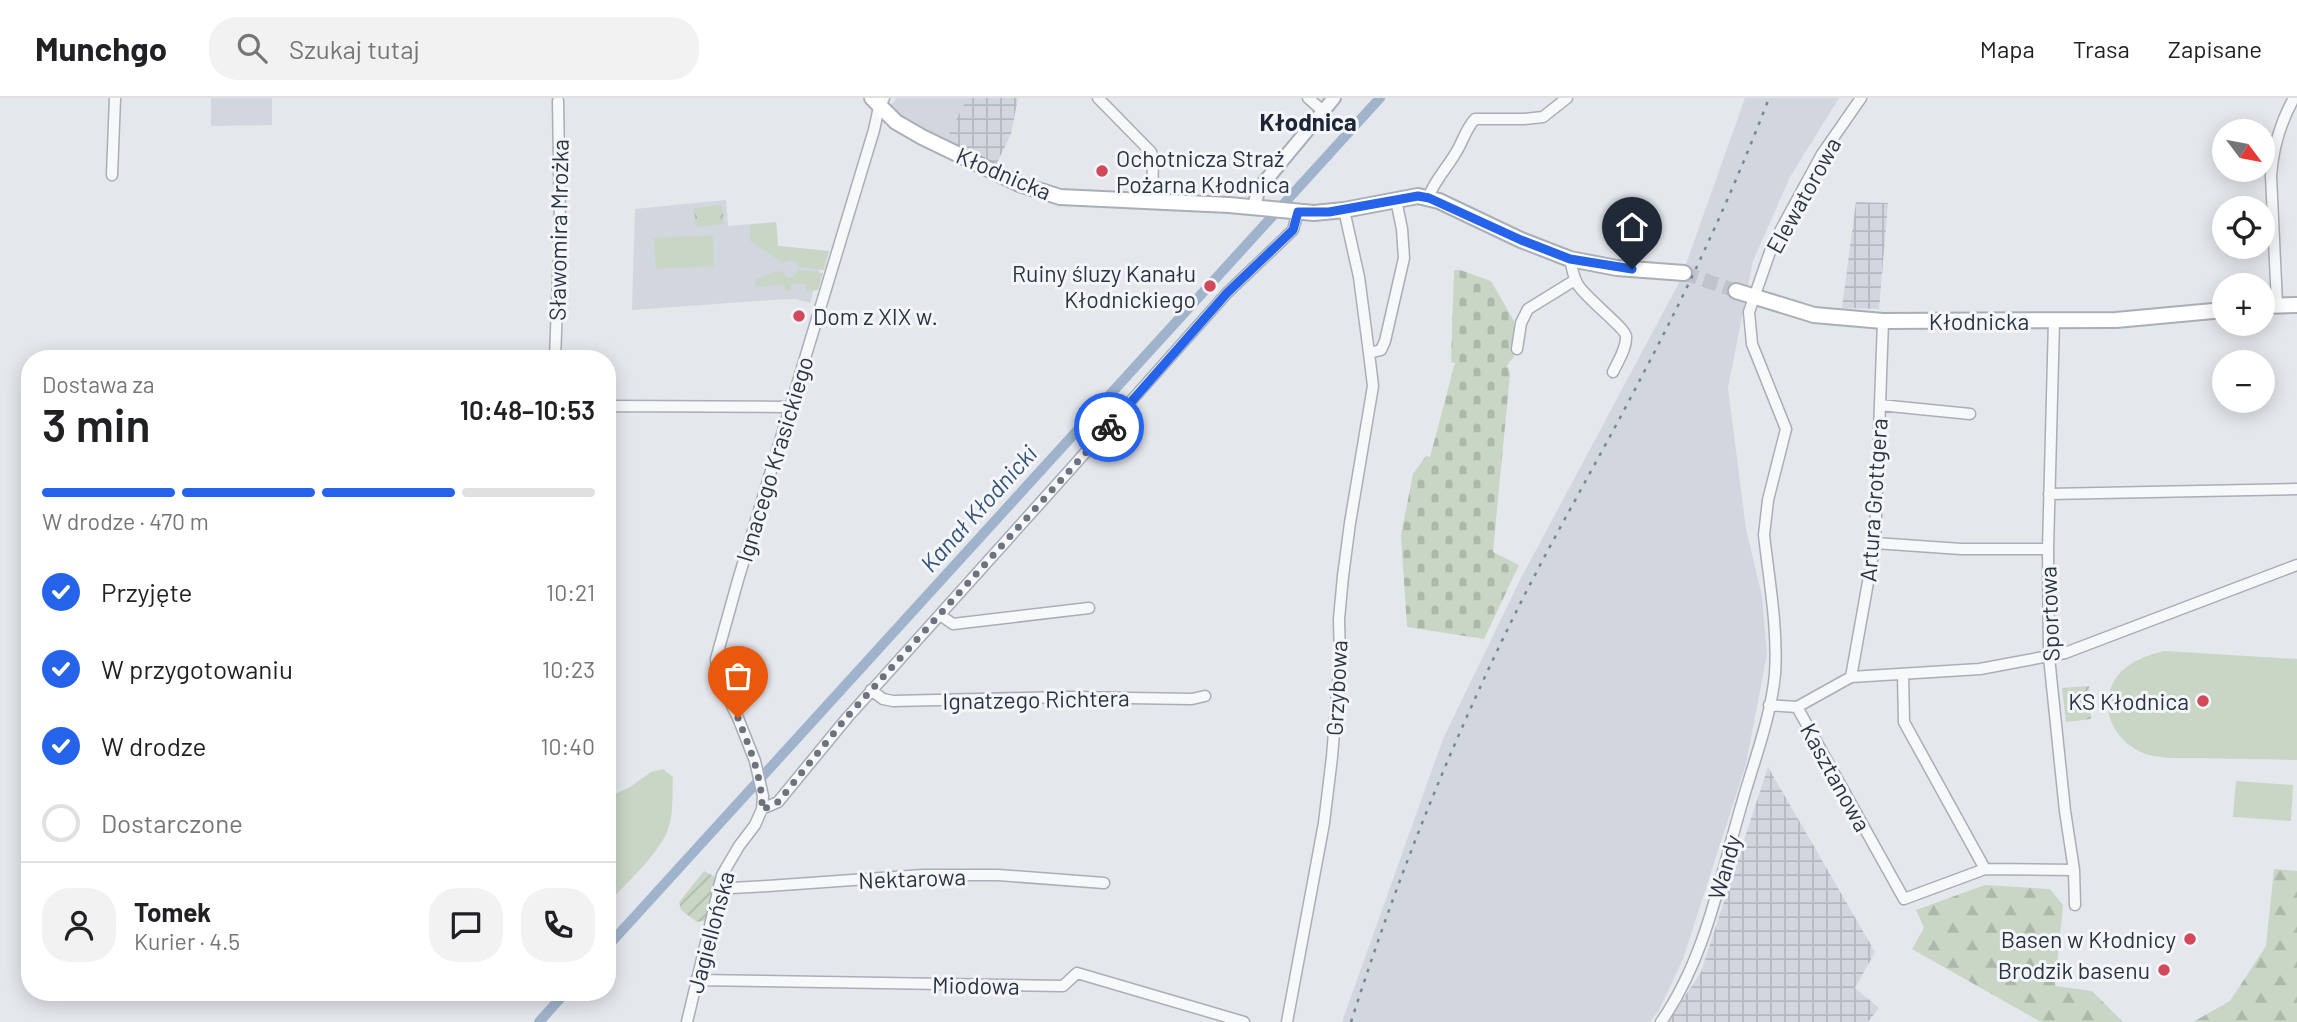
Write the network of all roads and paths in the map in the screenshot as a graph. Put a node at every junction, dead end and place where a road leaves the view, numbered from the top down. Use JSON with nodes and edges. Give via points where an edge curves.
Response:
{"nodes":[{"id":1,"x":115,"y":98,"type":"edge"},
{"id":2,"x":1098,"y":98,"type":"edge"},
{"id":3,"x":1308,"y":98,"type":"edge"},
{"id":4,"x":1334,"y":98,"type":"edge"},
{"id":5,"x":1567,"y":98,"type":"edge"},
{"id":6,"x":1861,"y":98,"type":"edge"},
{"id":7,"x":2294,"y":98,"type":"edge"},
{"id":8,"x":878,"y":101,"type":"edge"},
{"id":9,"x":558,"y":102,"type":"dead end"},
{"id":10,"x":1323,"y":111,"type":"junction"},
{"id":11,"x":112,"y":175,"type":"dead end"},
{"id":12,"x":1429,"y":198,"type":"junction"},
{"id":13,"x":1396,"y":200,"type":"junction"},
{"id":14,"x":1152,"y":202,"type":"junction"},
{"id":15,"x":1254,"y":208,"type":"junction"},
{"id":16,"x":1344,"y":210,"type":"junction"},
{"id":17,"x":1295,"y":212,"type":"junction"},
{"id":18,"x":1570,"y":259,"type":"junction"},
{"id":19,"x":1684,"y":273,"type":"tunnel mouth"},
{"id":20,"x":2270,"y":273,"type":"edge"},
{"id":21,"x":1575,"y":280,"type":"junction"},
{"id":22,"x":1736,"y":291,"type":"tunnel mouth"},
{"id":23,"x":1755,"y":297,"type":"junction"},
{"id":24,"x":2275,"y":305,"type":"edge"},
{"id":25,"x":2297,"y":305,"type":"edge"},
{"id":26,"x":2212,"y":311,"type":"edge"},
{"id":27,"x":1883,"y":321,"type":"junction"},
{"id":28,"x":2054,"y":321,"type":"junction"},
{"id":29,"x":1517,"y":349,"type":"dead end"},
{"id":30,"x":555,"y":350,"type":"edge"},
{"id":31,"x":1369,"y":353,"type":"junction"},
{"id":32,"x":1612,"y":372,"type":"dead end"},
{"id":33,"x":1880,"y":405,"type":"junction"},
{"id":34,"x":616,"y":406,"type":"edge"},
{"id":35,"x":791,"y":407,"type":"junction"},
{"id":36,"x":1970,"y":414,"type":"dead end"},
{"id":37,"x":2297,"y":489,"type":"edge"},
{"id":38,"x":2049,"y":494,"type":"junction"},
{"id":39,"x":1875,"y":543,"type":"junction"},
{"id":40,"x":2048,"y":550,"type":"junction"},
{"id":41,"x":2297,"y":565,"type":"edge"},
{"id":42,"x":1089,"y":608,"type":"dead end"},
{"id":43,"x":940,"y":615,"type":"junction"},
{"id":44,"x":2049,"y":657,"type":"junction"},
{"id":45,"x":1903,"y":674,"type":"junction"},
{"id":46,"x":1851,"y":677,"type":"junction"},
{"id":47,"x":871,"y":690,"type":"junction"},
{"id":48,"x":1205,"y":696,"type":"dead end"},
{"id":49,"x":1769,"y":705,"type":"junction"},
{"id":50,"x":1797,"y":707,"type":"junction"},
{"id":51,"x":762,"y":810,"type":"junction"},
{"id":52,"x":1985,"y":869,"type":"junction"},
{"id":53,"x":2074,"y":870,"type":"junction"},
{"id":54,"x":1104,"y":883,"type":"dead end"},
{"id":55,"x":719,"y":886,"type":"junction"},
{"id":56,"x":2075,"y":905,"type":"dead end"},
{"id":57,"x":696,"y":980,"type":"junction"},
{"id":58,"x":687,"y":1022,"type":"edge"},
{"id":59,"x":1244,"y":1022,"type":"edge"},
{"id":60,"x":1287,"y":1022,"type":"edge"},
{"id":61,"x":1661,"y":1022,"type":"edge"}],
"edges":[{"from":1,"to":11,"type":"street"},
{"from":2,"to":14,"type":"street","via":[[1150,152]]},
{"from":3,"to":10,"type":"street"},
{"from":4,"to":10,"type":"street"},
{"from":5,"to":12,"type":"street","via":[[1543,117],[1475,119]]},
{"from":6,"to":23,"type":"street","name":"Elewatorowa","via":[[1822,153],[1772,246]]},
{"from":7,"to":20,"type":"street","via":[[2272,155]]},
{"from":8,"to":14,"type":"main road","name":"Kłodnicka","via":[[896,122],[922,137],[1041,193]]},
{"from":8,"to":35,"type":"street","name":"Ignacego Krasickiego","via":[[874,130]]},
{"from":9,"to":30,"type":"street","name":"Sławomira Mrożka","via":[[561,222]]},
{"from":10,"to":15,"type":"street","via":[[1258,190]]},
{"from":12,"to":13,"type":"main road","name":"Kłodnicka"},
{"from":12,"to":18,"type":"main road","name":"Kłodnicka"},
{"from":13,"to":16,"type":"main road","name":"Kłodnicka"},
{"from":13,"to":31,"type":"street","via":[[1404,258],[1385,341],[1381,350]]},
{"from":14,"to":15,"type":"main road","name":"Kłodnicka"},
{"from":15,"to":17,"type":"main road","name":"Kłodnicka"},
{"from":16,"to":17,"type":"main road","name":"Kłodnicka"},
{"from":16,"to":31,"type":"street","name":"Grzybowa"},
{"from":17,"to":43,"type":"street","via":[[1293,230],[1227,293]]},
{"from":18,"to":19,"type":"main road","name":"Kłodnicka"},
{"from":18,"to":21,"type":"street"},
{"from":21,"to":29,"type":"street","via":[[1528,309]]},
{"from":21,"to":32,"type":"street","via":[[1624,330],[1624,349]]},
{"from":22,"to":23,"type":"main road","name":"Kłodnicka"},
{"from":23,"to":27,"type":"main road","name":"Kłodnicka","via":[[1814,315]]},
{"from":23,"to":49,"type":"street","via":[[1749,312],[1752,344],[1786,429],[1765,517],[1776,653]]},
{"from":24,"to":25,"type":"main road"},
{"from":26,"to":28,"type":"main road","name":"Kłodnicka"},
{"from":27,"to":28,"type":"main road","name":"Kłodnicka"},
{"from":27,"to":33,"type":"street","name":"Artura Grottgera"},
{"from":28,"to":38,"type":"street","name":"Sportowa"},
{"from":31,"to":60,"type":"street","name":"Grzybowa","via":[[1373,386],[1344,566],[1324,823]]},
{"from":33,"to":36,"type":"street","name":"Artura Grottgera"},
{"from":33,"to":39,"type":"street","name":"Artura Grottgera"},
{"from":34,"to":35,"type":"street"},
{"from":35,"to":51,"type":"street","name":"Ignacego Krasickiego","via":[[716,659],[718,677],[755,761]]},
{"from":37,"to":38,"type":"street"},
{"from":38,"to":40,"type":"street","name":"Sportowa"},
{"from":39,"to":40,"type":"street"},
{"from":39,"to":46,"type":"street","name":"Artura Grottgera"},
{"from":40,"to":44,"type":"street","name":"Sportowa"},
{"from":41,"to":44,"type":"street"},
{"from":42,"to":43,"type":"street","via":[[953,624]]},
{"from":43,"to":47,"type":"street"},
{"from":44,"to":45,"type":"street","via":[[1980,669]]},
{"from":44,"to":53,"type":"street","name":"Sportowa"},
{"from":45,"to":46,"type":"street"},
{"from":45,"to":52,"type":"street","via":[[1904,722]]},
{"from":46,"to":50,"type":"street"},
{"from":47,"to":48,"type":"street","name":"Ignatzego Richtera","via":[[892,701]]},
{"from":47,"to":51,"type":"street","via":[[778,802]]},
{"from":49,"to":50,"type":"street","name":"Kasztanowa"},
{"from":49,"to":61,"type":"street","name":"Wandy","via":[[1704,937]]},
{"from":50,"to":52,"type":"street","name":"Kasztanowa","via":[[1904,900]]},
{"from":51,"to":55,"type":"street","name":"Jagiellońska","via":[[726,866]]},
{"from":52,"to":53,"type":"street","name":"Kasztanowa"},
{"from":53,"to":56,"type":"street","name":"Sportowa"},
{"from":54,"to":55,"type":"street","name":"Nektarowa","via":[[923,875]]},
{"from":55,"to":57,"type":"street","name":"Jagiellońska"},
{"from":57,"to":58,"type":"street","name":"Jagiellońska"},
{"from":57,"to":59,"type":"street","name":"Miodowa","via":[[1063,986],[1077,973]]}]}
